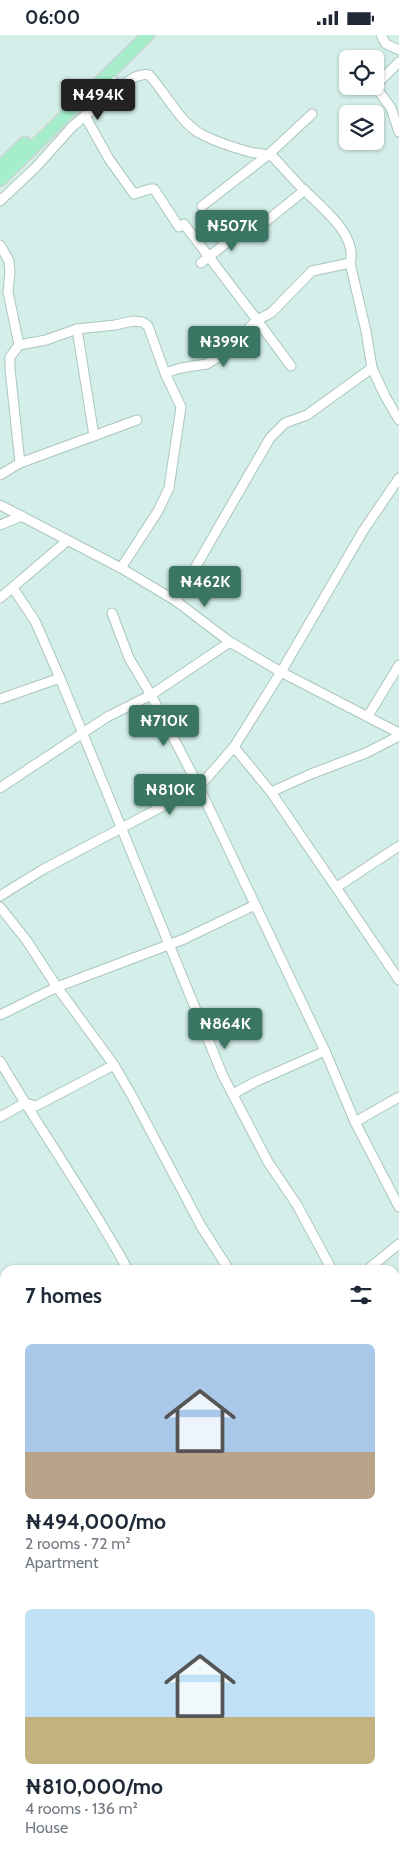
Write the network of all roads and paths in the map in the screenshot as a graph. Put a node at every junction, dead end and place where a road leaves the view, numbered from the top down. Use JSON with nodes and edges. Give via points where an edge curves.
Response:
{"nodes":[{"id":1,"x":136,"y":35,"type":"edge"},
{"id":2,"x":148,"y":35,"type":"edge"},
{"id":3,"x":380,"y":35,"type":"edge"},
{"id":4,"x":399,"y":51,"type":"edge"},
{"id":5,"x":399,"y":62,"type":"edge"},
{"id":6,"x":106,"y":76,"type":"junction"},
{"id":7,"x":384,"y":77,"type":"edge"},
{"id":8,"x":119,"y":86,"type":"junction"},
{"id":9,"x":382,"y":95,"type":"edge"},
{"id":10,"x":76,"y":99,"type":"junction"},
{"id":11,"x":312,"y":114,"type":"dead end"},
{"id":12,"x":85,"y":116,"type":"junction"},
{"id":13,"x":50,"y":131,"type":"junction"},
{"id":14,"x":399,"y":132,"type":"edge"},
{"id":15,"x":60,"y":139,"type":"junction"},
{"id":16,"x":268,"y":155,"type":"junction"},
{"id":17,"x":0,"y":167,"type":"edge"},
{"id":18,"x":0,"y":180,"type":"edge"},
{"id":19,"x":305,"y":190,"type":"junction"},
{"id":20,"x":0,"y":201,"type":"edge"},
{"id":21,"x":202,"y":206,"type":"dead end"},
{"id":22,"x":0,"y":245,"type":"edge"},
{"id":23,"x":208,"y":256,"type":"junction"},
{"id":24,"x":201,"y":263,"type":"dead end"},
{"id":25,"x":350,"y":263,"type":"junction"},
{"id":26,"x":258,"y":320,"type":"junction"},
{"id":27,"x":77,"y":329,"type":"junction"},
{"id":28,"x":19,"y":345,"type":"junction"},
{"id":29,"x":10,"y":357,"type":"junction"},
{"id":30,"x":0,"y":359,"type":"edge"},
{"id":31,"x":290,"y":366,"type":"dead end"},
{"id":32,"x":372,"y":368,"type":"junction"},
{"id":33,"x":165,"y":373,"type":"junction"},
{"id":34,"x":137,"y":420,"type":"dead end"},
{"id":35,"x":399,"y":420,"type":"edge"},
{"id":36,"x":94,"y":436,"type":"junction"},
{"id":37,"x":20,"y":463,"type":"junction"},
{"id":38,"x":0,"y":475,"type":"edge"},
{"id":39,"x":399,"y":478,"type":"edge"},
{"id":40,"x":0,"y":505,"type":"edge"},
{"id":41,"x":22,"y":515,"type":"junction"},
{"id":42,"x":0,"y":525,"type":"edge"},
{"id":43,"x":67,"y":541,"type":"junction"},
{"id":44,"x":121,"y":568,"type":"junction"},
{"id":45,"x":13,"y":588,"type":"junction"},
{"id":46,"x":0,"y":599,"type":"edge"},
{"id":47,"x":176,"y":601,"type":"junction"},
{"id":48,"x":112,"y":613,"type":"dead end"},
{"id":49,"x":230,"y":642,"type":"junction"},
{"id":50,"x":399,"y":665,"type":"edge"},
{"id":51,"x":281,"y":672,"type":"junction"},
{"id":52,"x":60,"y":678,"type":"junction"},
{"id":53,"x":151,"y":695,"type":"junction"},
{"id":54,"x":0,"y":699,"type":"edge"},
{"id":55,"x":368,"y":716,"type":"junction"},
{"id":56,"x":83,"y":733,"type":"junction"},
{"id":57,"x":399,"y":735,"type":"edge"},
{"id":58,"x":234,"y":747,"type":"junction"},
{"id":59,"x":199,"y":787,"type":"junction"},
{"id":60,"x":0,"y":788,"type":"edge"},
{"id":61,"x":271,"y":792,"type":"junction"},
{"id":62,"x":123,"y":829,"type":"junction"},
{"id":63,"x":399,"y":846,"type":"edge"},
{"id":64,"x":337,"y":887,"type":"junction"},
{"id":65,"x":0,"y":896,"type":"edge"},
{"id":66,"x":255,"y":905,"type":"junction"},
{"id":67,"x":0,"y":907,"type":"edge"},
{"id":68,"x":168,"y":946,"type":"junction"},
{"id":69,"x":399,"y":980,"type":"edge"},
{"id":70,"x":56,"y":987,"type":"junction"},
{"id":71,"x":0,"y":1015,"type":"edge"},
{"id":72,"x":326,"y":1051,"type":"junction"},
{"id":73,"x":0,"y":1061,"type":"edge"},
{"id":74,"x":114,"y":1065,"type":"junction"},
{"id":75,"x":233,"y":1094,"type":"junction"},
{"id":76,"x":399,"y":1097,"type":"edge"},
{"id":77,"x":24,"y":1103,"type":"junction"},
{"id":78,"x":0,"y":1117,"type":"edge"},
{"id":79,"x":355,"y":1122,"type":"junction"},
{"id":80,"x":399,"y":1207,"type":"edge"},
{"id":81,"x":399,"y":1244,"type":"edge"},
{"id":82,"x":125,"y":1265,"type":"edge"},
{"id":83,"x":226,"y":1265,"type":"edge"},
{"id":84,"x":329,"y":1265,"type":"edge"},
{"id":85,"x":373,"y":1265,"type":"edge"}],
"edges":[{"from":1,"to":10,"type":"highway"},
{"from":2,"to":6,"type":"highway"},
{"from":3,"to":4,"type":"street","via":[[386,44]]},
{"from":5,"to":7,"type":"street"},
{"from":6,"to":8,"type":"street"},
{"from":6,"to":10,"type":"highway"},
{"from":8,"to":12,"type":"street"},
{"from":8,"to":16,"type":"street","via":[[149,75],[187,124],[202,135]]},
{"from":9,"to":14,"type":"street","via":[[391,108]]},
{"from":10,"to":13,"type":"highway"},
{"from":10,"to":17,"type":"highway"},
{"from":11,"to":16,"type":"street"},
{"from":12,"to":15,"type":"street"},
{"from":12,"to":23,"type":"street","via":[[109,159],[134,194],[154,189]]},
{"from":13,"to":15,"type":"street"},
{"from":13,"to":18,"type":"highway"},
{"from":15,"to":20,"type":"street"},
{"from":16,"to":19,"type":"street"},
{"from":16,"to":21,"type":"street"},
{"from":19,"to":23,"type":"street"},
{"from":19,"to":25,"type":"street","via":[[333,217],[348,241],[352,257]]},
{"from":22,"to":28,"type":"street","via":[[9,261],[8,292]]},
{"from":23,"to":24,"type":"street"},
{"from":23,"to":26,"type":"street"},
{"from":25,"to":26,"type":"street","via":[[312,271],[271,313]]},
{"from":25,"to":32,"type":"street"},
{"from":26,"to":31,"type":"street"},
{"from":26,"to":33,"type":"street","via":[[226,353],[207,364]]},
{"from":27,"to":28,"type":"street"},
{"from":27,"to":33,"type":"street","via":[[143,322],[148,326]]},
{"from":27,"to":36,"type":"street"},
{"from":28,"to":29,"type":"street"},
{"from":29,"to":30,"type":"street"},
{"from":29,"to":37,"type":"street"},
{"from":32,"to":35,"type":"street"},
{"from":32,"to":47,"type":"street","via":[[307,415],[285,423],[270,437]]},
{"from":33,"to":44,"type":"street","via":[[181,407],[168,488],[158,511]]},
{"from":34,"to":36,"type":"street"},
{"from":36,"to":37,"type":"street"},
{"from":37,"to":38,"type":"street"},
{"from":39,"to":51,"type":"street","via":[[363,531]]},
{"from":40,"to":41,"type":"street"},
{"from":41,"to":42,"type":"street"},
{"from":41,"to":43,"type":"street"},
{"from":43,"to":44,"type":"street"},
{"from":43,"to":45,"type":"street"},
{"from":44,"to":47,"type":"street"},
{"from":45,"to":46,"type":"street"},
{"from":45,"to":52,"type":"street","via":[[35,621]]},
{"from":47,"to":49,"type":"street"},
{"from":48,"to":53,"type":"street","via":[[129,658]]},
{"from":49,"to":51,"type":"street"},
{"from":49,"to":53,"type":"street"},
{"from":50,"to":55,"type":"street"},
{"from":51,"to":55,"type":"street"},
{"from":51,"to":58,"type":"street"},
{"from":52,"to":54,"type":"street"},
{"from":52,"to":56,"type":"street"},
{"from":53,"to":56,"type":"street"},
{"from":53,"to":59,"type":"street"},
{"from":55,"to":57,"type":"street"},
{"from":56,"to":60,"type":"street"},
{"from":56,"to":62,"type":"street"},
{"from":57,"to":61,"type":"street","via":[[366,753]]},
{"from":58,"to":59,"type":"street"},
{"from":58,"to":61,"type":"street"},
{"from":59,"to":62,"type":"street"},
{"from":59,"to":66,"type":"street"},
{"from":61,"to":64,"type":"street"},
{"from":62,"to":65,"type":"street","via":[[42,870]]},
{"from":62,"to":68,"type":"street"},
{"from":63,"to":64,"type":"street"},
{"from":64,"to":69,"type":"street"},
{"from":66,"to":68,"type":"street"},
{"from":66,"to":72,"type":"street"},
{"from":67,"to":70,"type":"street","via":[[27,941]]},
{"from":68,"to":70,"type":"street"},
{"from":68,"to":75,"type":"street"},
{"from":70,"to":71,"type":"street"},
{"from":70,"to":74,"type":"street"},
{"from":72,"to":75,"type":"street"},
{"from":72,"to":79,"type":"street"},
{"from":73,"to":77,"type":"street"},
{"from":74,"to":77,"type":"street","via":[[36,1106]]},
{"from":74,"to":83,"type":"street","via":[[200,1226]]},
{"from":75,"to":84,"type":"street","via":[[268,1162],[297,1205]]},
{"from":76,"to":79,"type":"street"},
{"from":77,"to":78,"type":"street"},
{"from":77,"to":82,"type":"street","via":[[102,1223]]},
{"from":79,"to":80,"type":"street"},
{"from":81,"to":85,"type":"street"}]}
